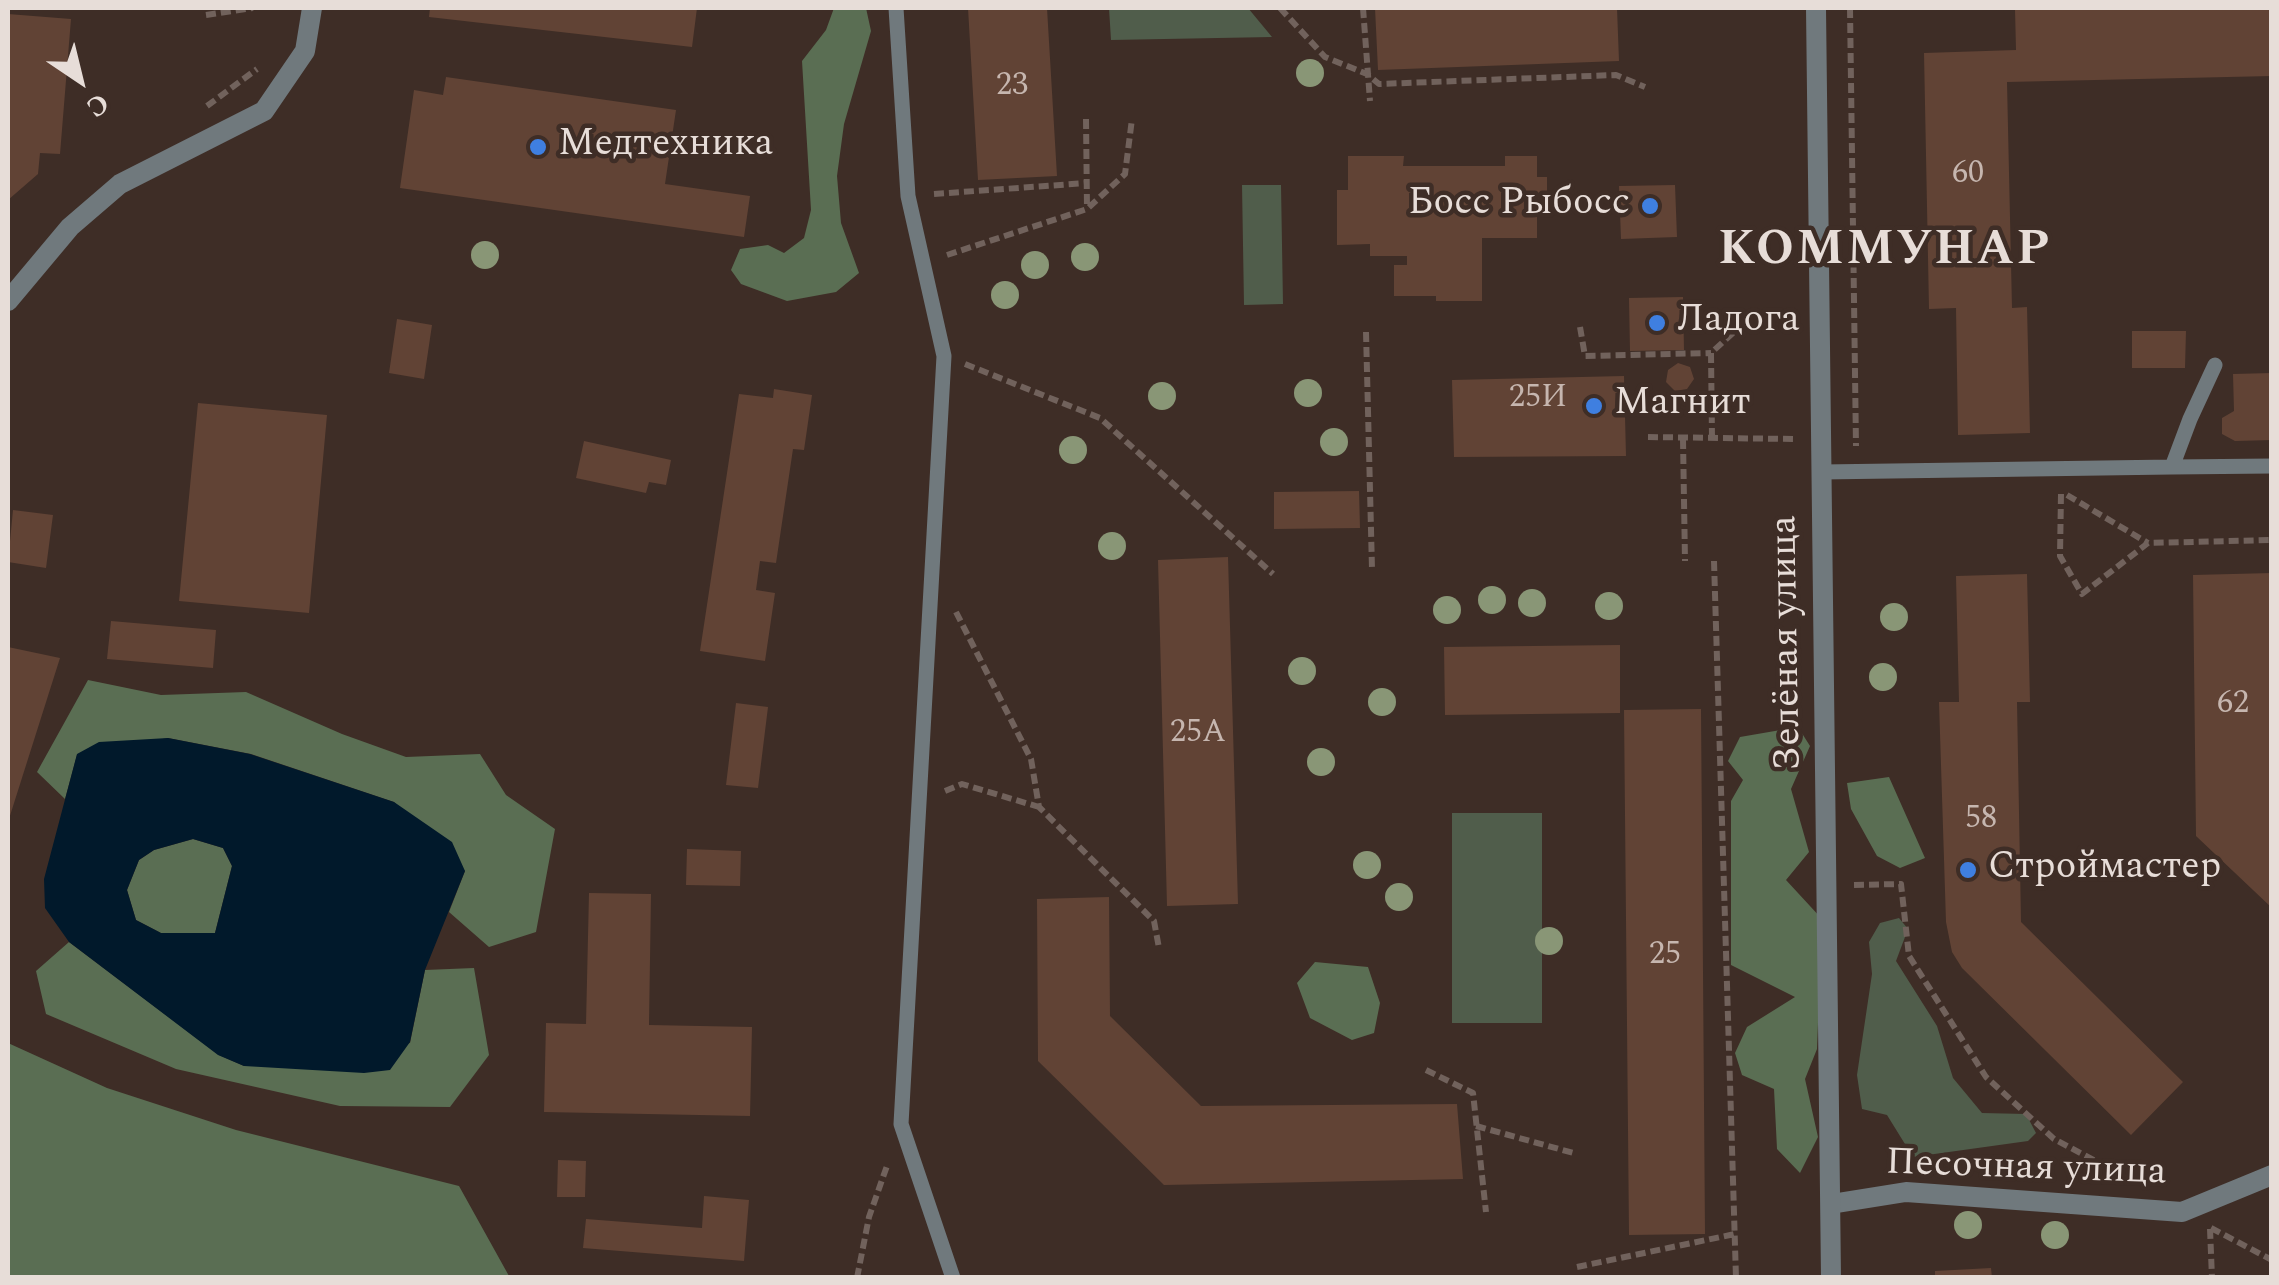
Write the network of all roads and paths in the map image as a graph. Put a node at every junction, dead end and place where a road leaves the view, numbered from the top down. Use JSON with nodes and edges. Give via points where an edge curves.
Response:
{"nodes":[{"id":1,"x":253,"y":8,"type":"edge"},
{"id":2,"x":312,"y":8,"type":"edge"},
{"id":3,"x":896,"y":8,"type":"edge"},
{"id":4,"x":1280,"y":8,"type":"edge"},
{"id":5,"x":1362,"y":8,"type":"edge"},
{"id":6,"x":1816,"y":8,"type":"edge"},
{"id":7,"x":1850,"y":8,"type":"edge"},
{"id":8,"x":206,"y":15,"type":"dead end"},
{"id":9,"x":1367,"y":74,"type":"junction"},
{"id":10,"x":1646,"y":87,"type":"dead end"},
{"id":11,"x":1370,"y":101,"type":"dead end"},
{"id":12,"x":1086,"y":119,"type":"dead end"},
{"id":13,"x":1132,"y":119,"type":"dead end"},
{"id":14,"x":1087,"y":183,"type":"junction"},
{"id":15,"x":908,"y":196,"type":"junction"},
{"id":16,"x":1087,"y":209,"type":"junction"},
{"id":17,"x":922,"y":263,"type":"junction"},
{"id":18,"x":8,"y":301,"type":"edge"},
{"id":19,"x":1580,"y":327,"type":"dead end"},
{"id":20,"x":1735,"y":330,"type":"dead end"},
{"id":21,"x":1366,"y":332,"type":"dead end"},
{"id":22,"x":1711,"y":353,"type":"junction"},
{"id":23,"x":944,"y":356,"type":"junction"},
{"id":24,"x":2216,"y":365,"type":"dead end"},
{"id":25,"x":1648,"y":436,"type":"dead end"},
{"id":26,"x":1712,"y":438,"type":"junction"},
{"id":27,"x":1683,"y":439,"type":"junction"},
{"id":28,"x":1800,"y":439,"type":"dead end"},
{"id":29,"x":2272,"y":466,"type":"edge"},
{"id":30,"x":2172,"y":467,"type":"junction"},
{"id":31,"x":2062,"y":468,"type":"junction"},
{"id":32,"x":1856,"y":471,"type":"junction"},
{"id":33,"x":1822,"y":472,"type":"junction"},
{"id":34,"x":2061,"y":492,"type":"junction"},
{"id":35,"x":2272,"y":540,"type":"edge"},
{"id":36,"x":2148,"y":542,"type":"junction"},
{"id":37,"x":1685,"y":562,"type":"dead end"},
{"id":38,"x":1714,"y":562,"type":"dead end"},
{"id":39,"x":932,"y":566,"type":"junction"},
{"id":40,"x":1372,"y":569,"type":"dead end"},
{"id":41,"x":1274,"y":574,"type":"dead end"},
{"id":42,"x":919,"y":800,"type":"junction"},
{"id":43,"x":1039,"y":808,"type":"junction"},
{"id":44,"x":1827,"y":886,"type":"junction"},
{"id":45,"x":1158,"y":948,"type":"dead end"},
{"id":46,"x":1426,"y":1070,"type":"dead end"},
{"id":47,"x":902,"y":1124,"type":"junction"},
{"id":48,"x":1476,"y":1126,"type":"junction"},
{"id":49,"x":1576,"y":1154,"type":"dead end"},
{"id":50,"x":2272,"y":1175,"type":"edge"},
{"id":51,"x":2132,"y":1181,"type":"dead end"},
{"id":52,"x":1831,"y":1204,"type":"junction"},
{"id":53,"x":1486,"y":1212,"type":"dead end"},
{"id":54,"x":2182,"y":1212,"type":"junction"},
{"id":55,"x":2210,"y":1227,"type":"junction"},
{"id":56,"x":1735,"y":1234,"type":"junction"},
{"id":57,"x":2272,"y":1260,"type":"edge"},
{"id":58,"x":1577,"y":1266,"type":"dead end"},
{"id":59,"x":856,"y":1278,"type":"edge"},
{"id":60,"x":953,"y":1278,"type":"edge"},
{"id":61,"x":1736,"y":1278,"type":"edge"},
{"id":62,"x":1831,"y":1278,"type":"edge"},
{"id":63,"x":2212,"y":1278,"type":"edge"}],
"edges":[{"from":1,"to":8,"type":"path"},
{"from":2,"to":18,"type":"street","via":[[304,50],[264,111],[120,184],[70,227]]},
{"from":3,"to":15,"type":"lane"},
{"from":4,"to":9,"type":"path","via":[[1326,57]]},
{"from":5,"to":9,"type":"path"},
{"from":6,"to":33,"type":"street","name":"Зелёная улица"},
{"from":7,"to":32,"type":"path"},
{"from":9,"to":10,"type":"path","via":[[1379,84],[1616,75]]},
{"from":9,"to":11,"type":"path"},
{"from":12,"to":14,"type":"path"},
{"from":13,"to":16,"type":"path","via":[[1125,174]]},
{"from":14,"to":15,"type":"path"},
{"from":14,"to":16,"type":"path"},
{"from":15,"to":17,"type":"lane"},
{"from":16,"to":17,"type":"path"},
{"from":17,"to":23,"type":"lane"},
{"from":19,"to":22,"type":"path","via":[[1585,356]]},
{"from":20,"to":22,"type":"path"},
{"from":21,"to":40,"type":"path"},
{"from":22,"to":26,"type":"path"},
{"from":23,"to":39,"type":"lane"},
{"from":23,"to":41,"type":"path","via":[[1100,418]]},
{"from":24,"to":30,"type":"lane"},
{"from":25,"to":27,"type":"path"},
{"from":26,"to":27,"type":"path"},
{"from":26,"to":28,"type":"path"},
{"from":27,"to":37,"type":"path"},
{"from":29,"to":30,"type":"lane"},
{"from":30,"to":31,"type":"lane"},
{"from":31,"to":32,"type":"lane"},
{"from":31,"to":34,"type":"path"},
{"from":32,"to":33,"type":"lane"},
{"from":33,"to":44,"type":"street","name":"Зелёная улица"},
{"from":34,"to":36,"type":"path"},
{"from":34,"to":36,"type":"path","via":[[2060,556],[2082,594]]},
{"from":35,"to":36,"type":"path"},
{"from":38,"to":56,"type":"path"},
{"from":39,"to":42,"type":"lane"},
{"from":39,"to":43,"type":"path","via":[[1031,759]]},
{"from":42,"to":43,"type":"path","via":[[962,784]]},
{"from":42,"to":47,"type":"lane"},
{"from":43,"to":45,"type":"path","via":[[1154,920]]},
{"from":44,"to":51,"type":"path","via":[[1901,884],[1909,956],[1986,1077],[2054,1139]]},
{"from":44,"to":52,"type":"street","name":"Зелёная улица"},
{"from":46,"to":48,"type":"path","via":[[1472,1092]]},
{"from":47,"to":59,"type":"path","via":[[869,1217]]},
{"from":47,"to":60,"type":"lane"},
{"from":48,"to":49,"type":"path"},
{"from":48,"to":53,"type":"path"},
{"from":50,"to":54,"type":"street","name":"Песочная улица"},
{"from":52,"to":54,"type":"street","name":"Песочная улица","via":[[1906,1192]]},
{"from":52,"to":62,"type":"street","name":"Зелёная улица"},
{"from":54,"to":55,"type":"path"},
{"from":55,"to":57,"type":"path"},
{"from":55,"to":63,"type":"path"},
{"from":56,"to":58,"type":"path"},
{"from":56,"to":61,"type":"path"}]}
